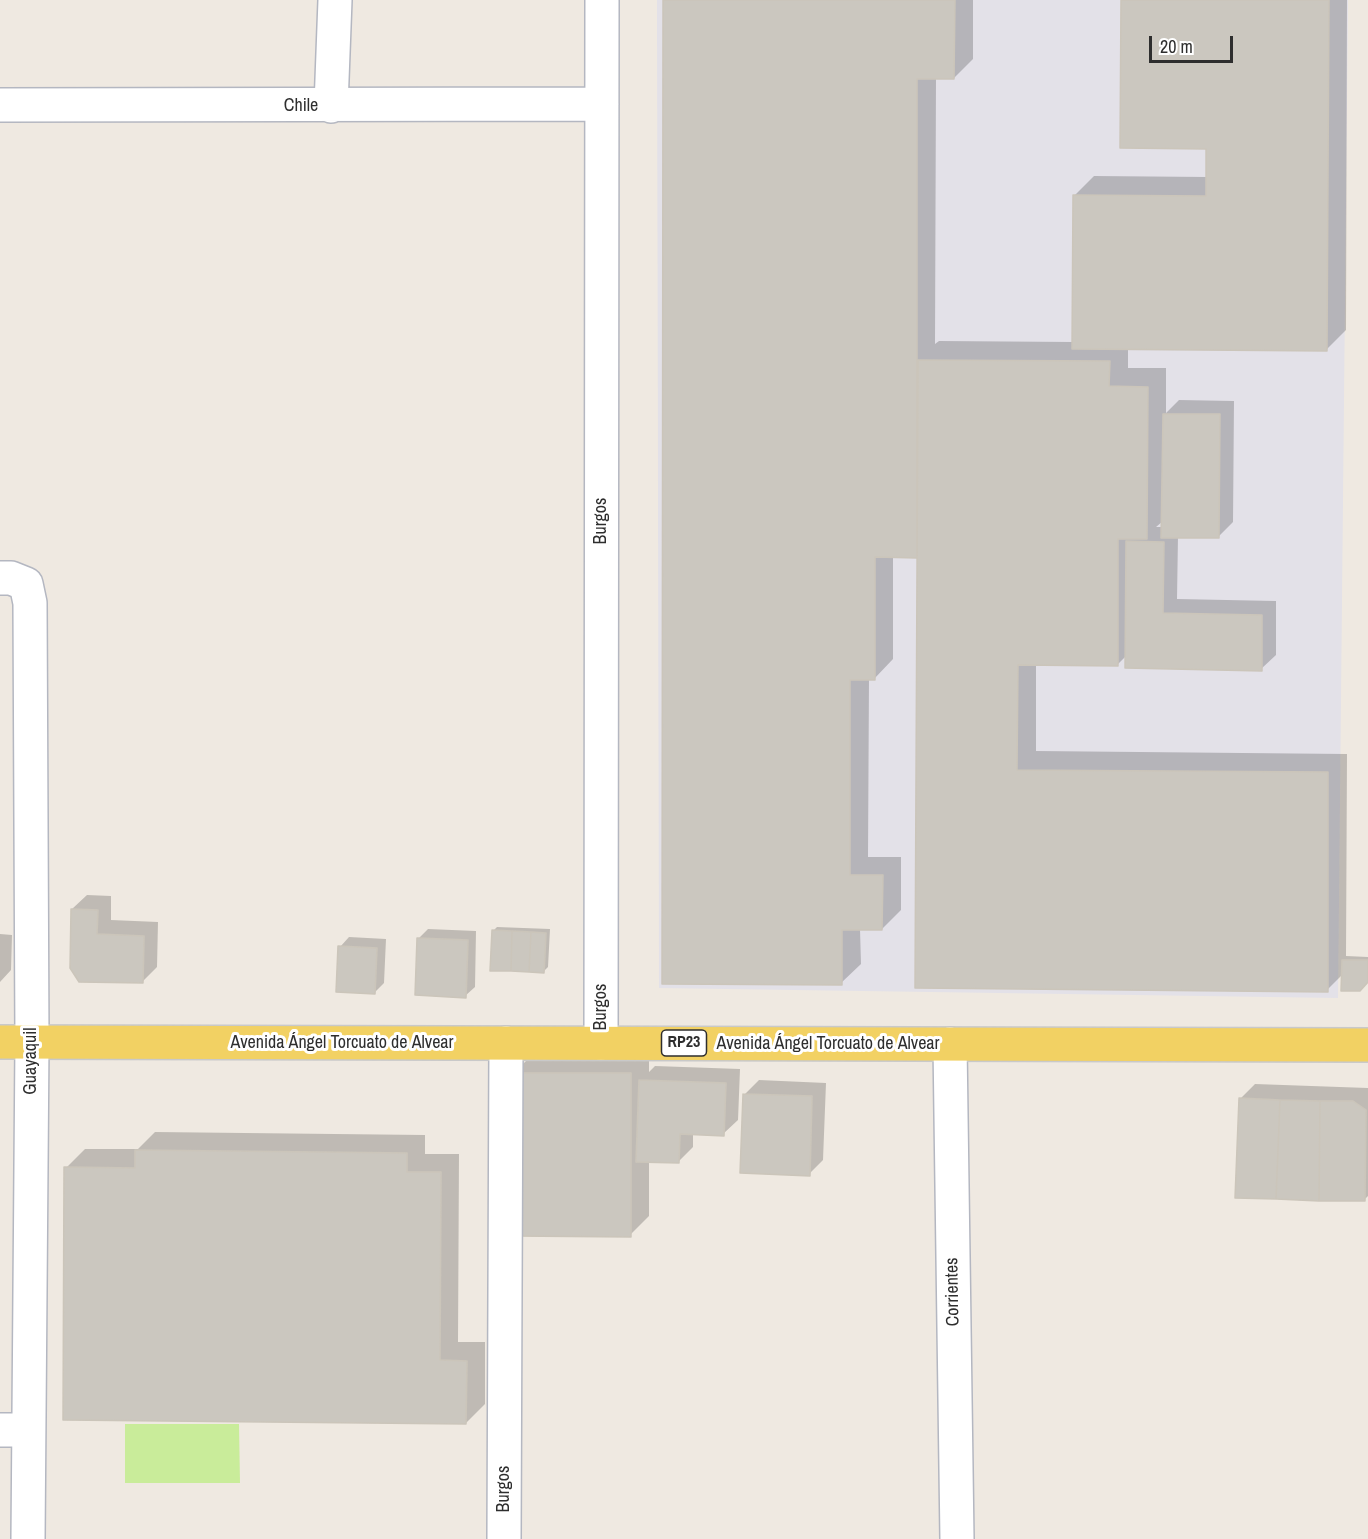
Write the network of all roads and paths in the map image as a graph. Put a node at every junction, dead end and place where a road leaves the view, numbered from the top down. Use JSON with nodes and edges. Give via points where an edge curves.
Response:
{"nodes":[{"id":1,"x":335,"y":0,"type":"edge"},
{"id":2,"x":602,"y":0,"type":"edge"},
{"id":3,"x":0,"y":105,"type":"edge"},
{"id":4,"x":602,"y":105,"type":"junction"},
{"id":5,"x":332,"y":106,"type":"junction"},
{"id":6,"x":13,"y":581,"type":"edge"},
{"id":7,"x":0,"y":1042,"type":"edge"},
{"id":8,"x":32,"y":1042,"type":"junction"},
{"id":9,"x":506,"y":1043,"type":"junction"},
{"id":10,"x":601,"y":1043,"type":"junction"},
{"id":11,"x":950,"y":1044,"type":"junction"},
{"id":12,"x":1368,"y":1045,"type":"edge"},
{"id":13,"x":14,"y":1430,"type":"edge"},
{"id":14,"x":28,"y":1539,"type":"edge"},
{"id":15,"x":504,"y":1539,"type":"edge"},
{"id":16,"x":957,"y":1539,"type":"edge"}],
"edges":[{"from":1,"to":5,"type":"street"},
{"from":2,"to":4,"type":"street","name":"Burgos"},
{"from":3,"to":5,"type":"street","name":"Chile"},
{"from":4,"to":5,"type":"street","name":"Chile"},
{"from":4,"to":10,"type":"street","name":"Burgos"},
{"from":6,"to":8,"type":"street","name":"Guayaquil","via":[[30,603]]},
{"from":7,"to":8,"type":"main road","name":"Avenida Ángel Torcuato de Alvear","number":"RP23"},
{"from":8,"to":9,"type":"main road","name":"Avenida Ángel Torcuato de Alvear","number":"RP23"},
{"from":8,"to":13,"type":"street","name":"Guayaquil"},
{"from":9,"to":10,"type":"main road","name":"Avenida Ángel Torcuato de Alvear","number":"RP23"},
{"from":9,"to":15,"type":"street","name":"Burgos"},
{"from":10,"to":11,"type":"main road","name":"Avenida Ángel Torcuato de Alvear","number":"RP23"},
{"from":11,"to":12,"type":"main road","name":"Avenida Ángel Torcuato de Alvear","number":"RP23"},
{"from":11,"to":16,"type":"street","name":"Corrientes"},
{"from":13,"to":14,"type":"street","name":"Guayaquil"}]}
